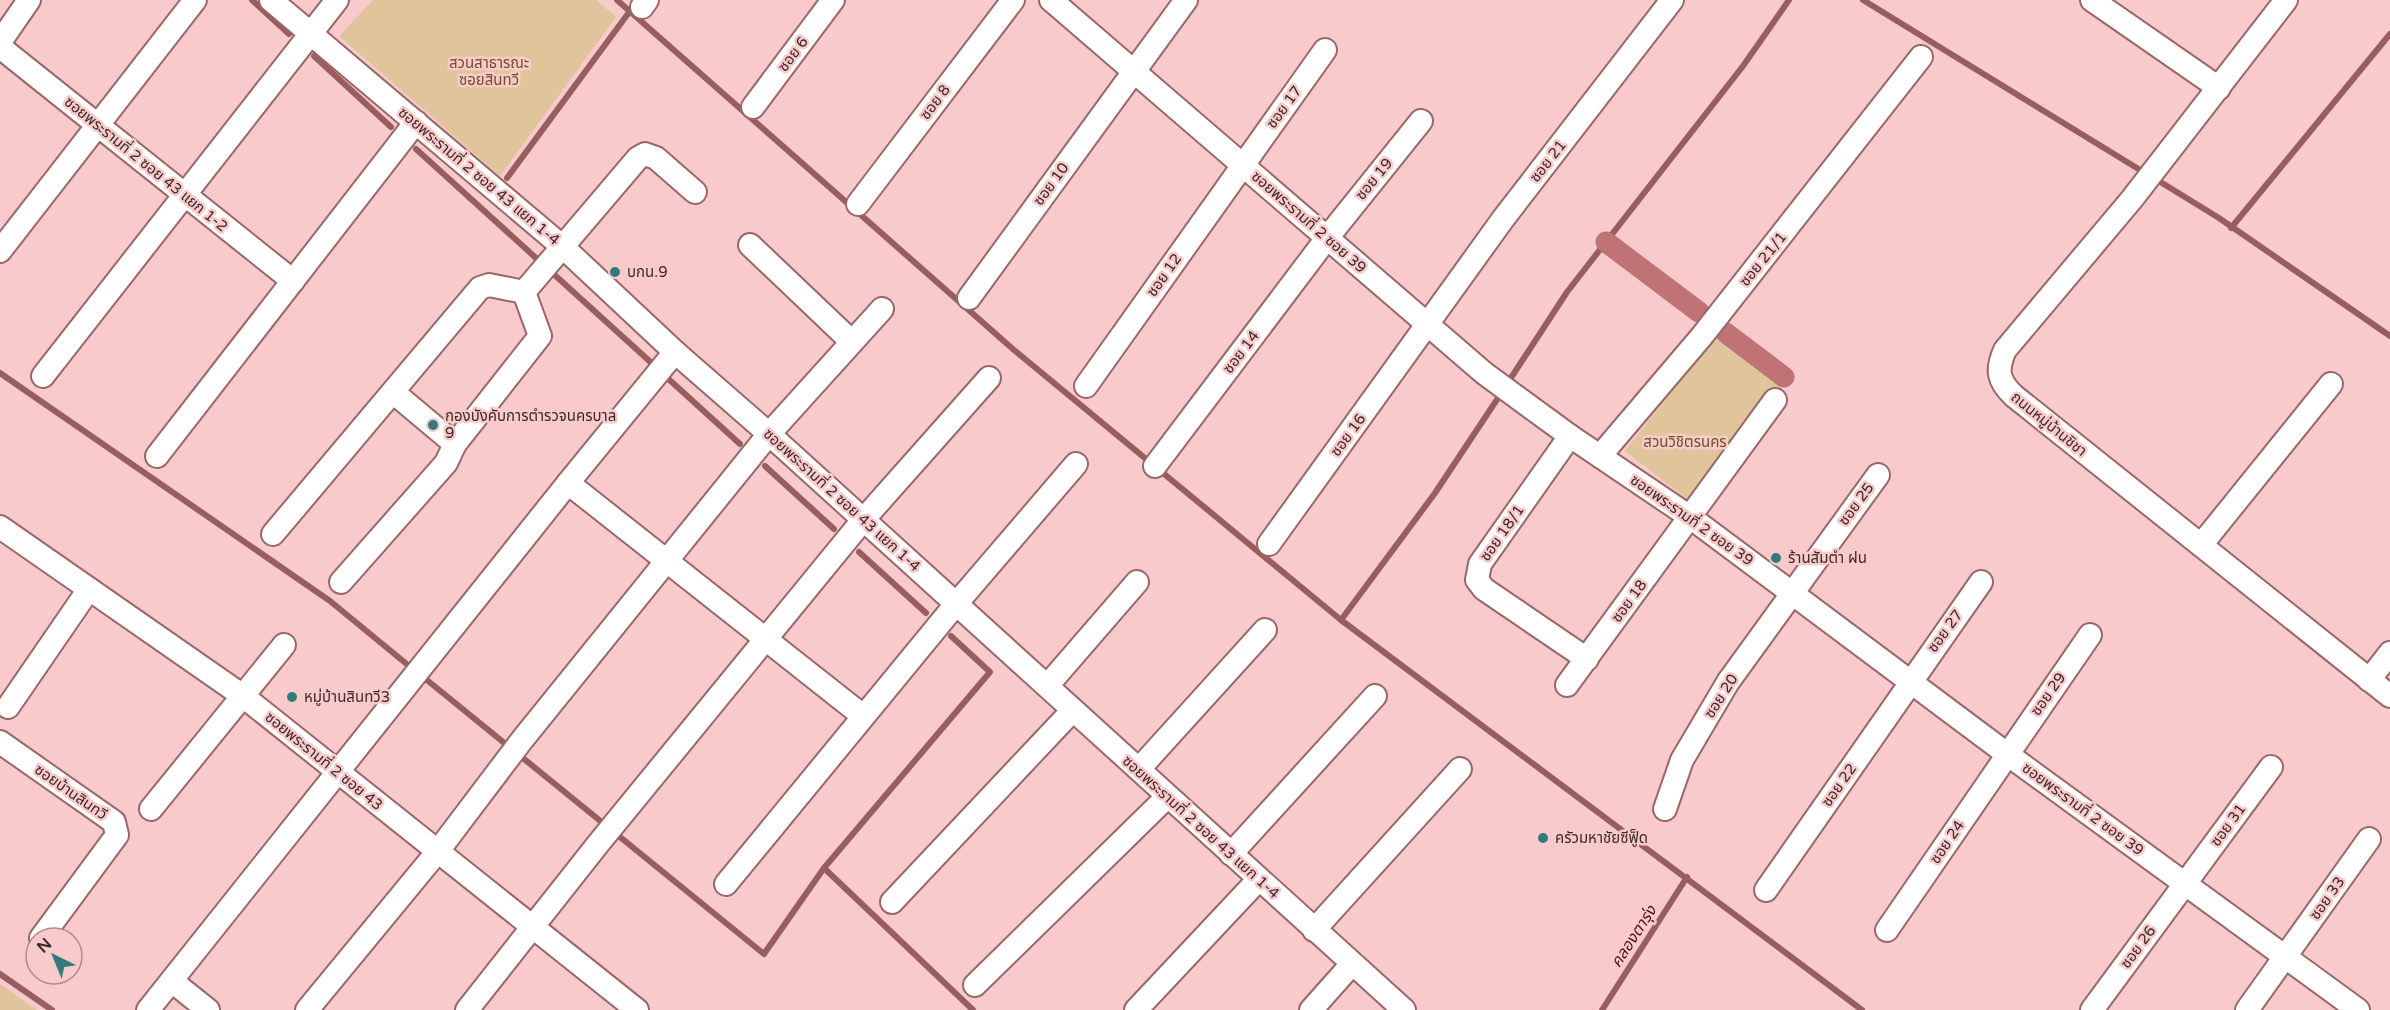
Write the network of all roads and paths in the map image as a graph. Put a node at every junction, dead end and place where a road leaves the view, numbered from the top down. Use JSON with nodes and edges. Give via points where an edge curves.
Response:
{"nodes":[{"id":1,"x":29,"y":0,"type":"edge"},
{"id":2,"x":195,"y":0,"type":"edge"},
{"id":3,"x":271,"y":0,"type":"edge"},
{"id":4,"x":337,"y":0,"type":"edge"},
{"id":5,"x":832,"y":0,"type":"edge"},
{"id":6,"x":1013,"y":0,"type":"edge"},
{"id":7,"x":1051,"y":0,"type":"edge"},
{"id":8,"x":1186,"y":0,"type":"edge"},
{"id":9,"x":1672,"y":0,"type":"edge"},
{"id":10,"x":2092,"y":0,"type":"edge"},
{"id":11,"x":2286,"y":0,"type":"edge"},
{"id":12,"x":310,"y":35,"type":"junction"},
{"id":13,"x":0,"y":42,"type":"edge"},
{"id":14,"x":0,"y":47,"type":"edge"},
{"id":15,"x":1325,"y":50,"type":"dead end"},
{"id":16,"x":1922,"y":57,"type":"dead end"},
{"id":17,"x":1133,"y":70,"type":"junction"},
{"id":18,"x":2219,"y":88,"type":"junction"},
{"id":19,"x":753,"y":107,"type":"dead end"},
{"id":20,"x":1421,"y":121,"type":"dead end"},
{"id":21,"x":416,"y":123,"type":"junction"},
{"id":22,"x":98,"y":125,"type":"junction"},
{"id":23,"x":1242,"y":164,"type":"junction"},
{"id":24,"x":695,"y":192,"type":"dead end"},
{"id":25,"x":184,"y":195,"type":"junction"},
{"id":26,"x":858,"y":204,"type":"dead end"},
{"id":27,"x":1328,"y":238,"type":"junction"},
{"id":28,"x":750,"y":245,"type":"dead end"},
{"id":29,"x":564,"y":248,"type":"junction"},
{"id":30,"x":0,"y":251,"type":"edge"},
{"id":31,"x":293,"y":281,"type":"junction"},
{"id":32,"x":524,"y":292,"type":"junction"},
{"id":33,"x":969,"y":298,"type":"dead end"},
{"id":34,"x":882,"y":309,"type":"dead end"},
{"id":35,"x":1428,"y":325,"type":"junction"},
{"id":36,"x":852,"y":342,"type":"junction"},
{"id":37,"x":675,"y":352,"type":"junction"},
{"id":38,"x":43,"y":376,"type":"dead end"},
{"id":39,"x":989,"y":378,"type":"dead end"},
{"id":40,"x":2331,"y":384,"type":"dead end"},
{"id":41,"x":1086,"y":386,"type":"dead end"},
{"id":42,"x":393,"y":392,"type":"junction"},
{"id":43,"x":1775,"y":400,"type":"dead end"},
{"id":44,"x":769,"y":434,"type":"junction"},
{"id":45,"x":1570,"y":436,"type":"junction"},
{"id":46,"x":455,"y":444,"type":"junction"},
{"id":47,"x":157,"y":456,"type":"dead end"},
{"id":48,"x":1600,"y":456,"type":"junction"},
{"id":49,"x":1076,"y":464,"type":"dead end"},
{"id":50,"x":1155,"y":466,"type":"dead end"},
{"id":51,"x":1878,"y":475,"type":"dead end"},
{"id":52,"x":568,"y":483,"type":"junction"},
{"id":53,"x":1690,"y":517,"type":"junction"},
{"id":54,"x":863,"y":520,"type":"junction"},
{"id":55,"x":0,"y":527,"type":"edge"},
{"id":56,"x":273,"y":534,"type":"dead end"},
{"id":57,"x":1269,"y":544,"type":"dead end"},
{"id":58,"x":2201,"y":545,"type":"junction"},
{"id":59,"x":669,"y":560,"type":"junction"},
{"id":60,"x":341,"y":582,"type":"dead end"},
{"id":61,"x":1137,"y":582,"type":"dead end"},
{"id":62,"x":1981,"y":582,"type":"dead end"},
{"id":63,"x":89,"y":589,"type":"junction"},
{"id":64,"x":1792,"y":591,"type":"junction"},
{"id":65,"x":956,"y":604,"type":"junction"},
{"id":66,"x":1265,"y":630,"type":"dead end"},
{"id":67,"x":2090,"y":635,"type":"dead end"},
{"id":68,"x":765,"y":640,"type":"junction"},
{"id":69,"x":284,"y":645,"type":"dead end"},
{"id":70,"x":2390,"y":653,"type":"edge"},
{"id":71,"x":1587,"y":659,"type":"junction"},
{"id":72,"x":1910,"y":680,"type":"junction"},
{"id":73,"x":2369,"y":680,"type":"junction"},
{"id":74,"x":1567,"y":686,"type":"dead end"},
{"id":75,"x":1047,"y":687,"type":"junction"},
{"id":76,"x":243,"y":696,"type":"junction"},
{"id":77,"x":1375,"y":696,"type":"dead end"},
{"id":78,"x":2390,"y":696,"type":"edge"},
{"id":79,"x":8,"y":706,"type":"dead end"},
{"id":80,"x":1073,"y":710,"type":"junction"},
{"id":81,"x":863,"y":716,"type":"junction"},
{"id":82,"x":3,"y":751,"type":"edge"},
{"id":83,"x":2007,"y":754,"type":"junction"},
{"id":84,"x":2271,"y":767,"type":"dead end"},
{"id":85,"x":1139,"y":769,"type":"junction"},
{"id":86,"x":1460,"y":769,"type":"dead end"},
{"id":87,"x":338,"y":771,"type":"junction"},
{"id":88,"x":1167,"y":797,"type":"junction"},
{"id":89,"x":151,"y":809,"type":"dead end"},
{"id":90,"x":1665,"y":809,"type":"dead end"},
{"id":91,"x":2368,"y":838,"type":"dead end"},
{"id":92,"x":438,"y":851,"type":"junction"},
{"id":93,"x":1231,"y":854,"type":"junction"},
{"id":94,"x":1259,"y":879,"type":"junction"},
{"id":95,"x":726,"y":884,"type":"dead end"},
{"id":96,"x":2184,"y":884,"type":"junction"},
{"id":97,"x":1766,"y":890,"type":"dead end"},
{"id":98,"x":892,"y":902,"type":"dead end"},
{"id":99,"x":50,"y":926,"type":"edge"},
{"id":100,"x":534,"y":927,"type":"junction"},
{"id":101,"x":1314,"y":930,"type":"junction"},
{"id":102,"x":1887,"y":930,"type":"dead end"},
{"id":103,"x":2285,"y":957,"type":"junction"},
{"id":104,"x":1353,"y":964,"type":"junction"},
{"id":105,"x":173,"y":982,"type":"junction"},
{"id":106,"x":975,"y":985,"type":"dead end"},
{"id":107,"x":633,"y":1009,"type":"edge"},
{"id":108,"x":148,"y":1010,"type":"edge"},
{"id":109,"x":208,"y":1010,"type":"edge"},
{"id":110,"x":307,"y":1010,"type":"edge"},
{"id":111,"x":467,"y":1010,"type":"edge"},
{"id":112,"x":1136,"y":1010,"type":"edge"},
{"id":113,"x":1311,"y":1010,"type":"edge"},
{"id":114,"x":1404,"y":1010,"type":"edge"},
{"id":115,"x":2092,"y":1010,"type":"edge"},
{"id":116,"x":2247,"y":1010,"type":"edge"},
{"id":117,"x":2358,"y":1010,"type":"edge"}],
"edges":[{"from":1,"to":13,"type":"street"},
{"from":2,"to":22,"type":"street"},
{"from":3,"to":12,"type":"street","name":"ซอยพระรามที่ 2 ซอย 43 แยก 1-4"},
{"from":4,"to":12,"type":"street"},
{"from":5,"to":19,"type":"street","name":"ซอย 6"},
{"from":6,"to":26,"type":"street","name":"ซอย 8"},
{"from":7,"to":17,"type":"street","name":"ซอยพระรามที่ 2 ซอย 39"},
{"from":8,"to":17,"type":"street","name":"ซอย 10"},
{"from":9,"to":35,"type":"street","name":"ซอย 21","via":[[1503,219]]},
{"from":10,"to":18,"type":"street"},
{"from":11,"to":18,"type":"street","name":"ถนนหมู่บ้านชิชา"},
{"from":12,"to":21,"type":"street","name":"ซอยพระรามที่ 2 ซอย 43 แยก 1-4"},
{"from":12,"to":25,"type":"street"},
{"from":14,"to":22,"type":"street","name":"ซอยพระรามที่ 2 ซอย 43 แยก 1-2"},
{"from":15,"to":23,"type":"street","name":"ซอย 17"},
{"from":16,"to":48,"type":"street","name":"ซอย 21/1","via":[[1702,336]]},
{"from":17,"to":23,"type":"street","name":"ซอยพระรามที่ 2 ซอย 39"},
{"from":17,"to":33,"type":"street","name":"ซอย 10"},
{"from":18,"to":58,"type":"street","name":"ถนนหมู่บ้านชิชา","via":[[2005,350],[1998,375],[2014,396]]},
{"from":20,"to":27,"type":"street","name":"ซอย 19"},
{"from":21,"to":29,"type":"street","name":"ซอยพระรามที่ 2 ซอย 43 แยก 1-4"},
{"from":21,"to":31,"type":"street"},
{"from":22,"to":25,"type":"street","name":"ซอยพระรามที่ 2 ซอย 43 แยก 1-2"},
{"from":22,"to":30,"type":"street"},
{"from":23,"to":27,"type":"street","name":"ซอยพระรามที่ 2 ซอย 39"},
{"from":23,"to":41,"type":"street","name":"ซอย 12"},
{"from":24,"to":29,"type":"street","via":[[656,158],[645,154]]},
{"from":25,"to":31,"type":"street","name":"ซอยพระรามที่ 2 ซอย 43 แยก 1-2"},
{"from":25,"to":38,"type":"street"},
{"from":27,"to":35,"type":"street","name":"ซอยพระรามที่ 2 ซอย 39"},
{"from":27,"to":50,"type":"street","name":"ซอย 14"},
{"from":28,"to":36,"type":"street"},
{"from":29,"to":32,"type":"street"},
{"from":29,"to":37,"type":"street","name":"ซอยพระรามที่ 2 ซอย 43 แยก 1-4"},
{"from":31,"to":47,"type":"street"},
{"from":32,"to":42,"type":"street","via":[[489,285],[480,288]]},
{"from":32,"to":46,"type":"street","via":[[540,336]]},
{"from":34,"to":36,"type":"street"},
{"from":35,"to":45,"type":"street","name":"ซอยพระรามที่ 2 ซอย 39","via":[[1484,373]]},
{"from":35,"to":57,"type":"street","name":"ซอย 16"},
{"from":36,"to":44,"type":"street"},
{"from":37,"to":44,"type":"street","name":"ซอยพระรามที่ 2 ซอย 43 แยก 1-4"},
{"from":37,"to":52,"type":"street"},
{"from":39,"to":54,"type":"street"},
{"from":40,"to":58,"type":"street"},
{"from":42,"to":46,"type":"street"},
{"from":42,"to":56,"type":"street"},
{"from":43,"to":53,"type":"street","name":"ซอย 18"},
{"from":44,"to":54,"type":"street","name":"ซอยพระรามที่ 2 ซอย 43 แยก 1-4"},
{"from":44,"to":59,"type":"street"},
{"from":45,"to":48,"type":"street","name":"ซอยพระรามที่ 2 ซอย 39"},
{"from":45,"to":71,"type":"street","name":"ซอย 18/1","via":[[1476,571],[1484,589]]},
{"from":46,"to":60,"type":"street","via":[[446,463]]},
{"from":48,"to":53,"type":"street","name":"ซอยพระรามที่ 2 ซอย 39"},
{"from":49,"to":65,"type":"street"},
{"from":51,"to":64,"type":"street","name":"ซอย 25"},
{"from":52,"to":59,"type":"street"},
{"from":52,"to":87,"type":"street"},
{"from":53,"to":64,"type":"street","name":"ซอยพระรามที่ 2 ซอย 39"},
{"from":53,"to":71,"type":"street","name":"ซอย 18"},
{"from":54,"to":65,"type":"street","name":"ซอยพระรามที่ 2 ซอย 43 แยก 1-4"},
{"from":54,"to":68,"type":"street"},
{"from":55,"to":63,"type":"street","name":"ซอยพระรามที่ 2 ซอย 43"},
{"from":58,"to":73,"type":"street","name":"ถนนหมู่บ้านชิชา"},
{"from":59,"to":68,"type":"street"},
{"from":59,"to":92,"type":"street","via":[[502,765]]},
{"from":61,"to":75,"type":"street"},
{"from":62,"to":72,"type":"street","name":"ซอย 27"},
{"from":63,"to":76,"type":"street","name":"ซอยพระรามที่ 2 ซอย 43"},
{"from":63,"to":79,"type":"street"},
{"from":64,"to":72,"type":"street","name":"ซอยพระรามที่ 2 ซอย 39"},
{"from":64,"to":90,"type":"street","name":"ซอย 20","via":[[1728,682],[1682,760]]},
{"from":65,"to":75,"type":"street","name":"ซอยพระรามที่ 2 ซอย 43 แยก 1-4"},
{"from":65,"to":81,"type":"street"},
{"from":66,"to":85,"type":"street"},
{"from":67,"to":83,"type":"street","name":"ซอย 29"},
{"from":68,"to":81,"type":"street"},
{"from":68,"to":100,"type":"street"},
{"from":69,"to":76,"type":"street"},
{"from":70,"to":73,"type":"street"},
{"from":71,"to":74,"type":"street","name":"ซอย 18"},
{"from":72,"to":83,"type":"street","name":"ซอยพระรามที่ 2 ซอย 39"},
{"from":72,"to":97,"type":"street","name":"ซอย 22"},
{"from":73,"to":78,"type":"street","name":"ถนนหมู่บ้านชิชา"},
{"from":75,"to":80,"type":"street","name":"ซอยพระรามที่ 2 ซอย 43 แยก 1-4"},
{"from":76,"to":87,"type":"street","name":"ซอยพระรามที่ 2 ซอย 43"},
{"from":76,"to":89,"type":"street"},
{"from":77,"to":93,"type":"street"},
{"from":80,"to":85,"type":"street","name":"ซอยพระรามที่ 2 ซอย 43 แยก 1-4"},
{"from":80,"to":98,"type":"street"},
{"from":81,"to":95,"type":"street"},
{"from":82,"to":99,"type":"street","name":"ซอยบ้านสินทวี","via":[[114,822],[117,828],[117,836]]},
{"from":83,"to":96,"type":"street","name":"ซอยพระรามที่ 2 ซอย 39"},
{"from":83,"to":102,"type":"street","name":"ซอย 24"},
{"from":84,"to":96,"type":"street","name":"ซอย 31"},
{"from":85,"to":88,"type":"street","name":"ซอยพระรามที่ 2 ซอย 43 แยก 1-4"},
{"from":86,"to":101,"type":"street"},
{"from":87,"to":92,"type":"street","name":"ซอยพระรามที่ 2 ซอย 43"},
{"from":87,"to":105,"type":"street"},
{"from":88,"to":93,"type":"street","name":"ซอยพระรามที่ 2 ซอย 43 แยก 1-4"},
{"from":88,"to":106,"type":"street"},
{"from":91,"to":103,"type":"street","name":"ซอย 33"},
{"from":92,"to":100,"type":"street","name":"ซอยพระรามที่ 2 ซอย 43"},
{"from":92,"to":110,"type":"street"},
{"from":93,"to":94,"type":"street","name":"ซอยพระรามที่ 2 ซอย 43 แยก 1-4"},
{"from":94,"to":101,"type":"street","name":"ซอยพระรามที่ 2 ซอย 43 แยก 1-4"},
{"from":94,"to":112,"type":"street"},
{"from":96,"to":103,"type":"street","name":"ซอยพระรามที่ 2 ซอย 39"},
{"from":96,"to":115,"type":"street","name":"ซอย 26"},
{"from":100,"to":107,"type":"street","name":"ซอยพระรามที่ 2 ซอย 43"},
{"from":100,"to":111,"type":"street"},
{"from":101,"to":104,"type":"street","name":"ซอยพระรามที่ 2 ซอย 43 แยก 1-4"},
{"from":103,"to":116,"type":"street","name":"ซอย 33"},
{"from":103,"to":117,"type":"street","name":"ซอยพระรามที่ 2 ซอย 39"},
{"from":104,"to":113,"type":"street"},
{"from":104,"to":114,"type":"street","name":"ซอยพระรามที่ 2 ซอย 43 แยก 1-4"},
{"from":105,"to":108,"type":"street"},
{"from":105,"to":109,"type":"street"}]}
